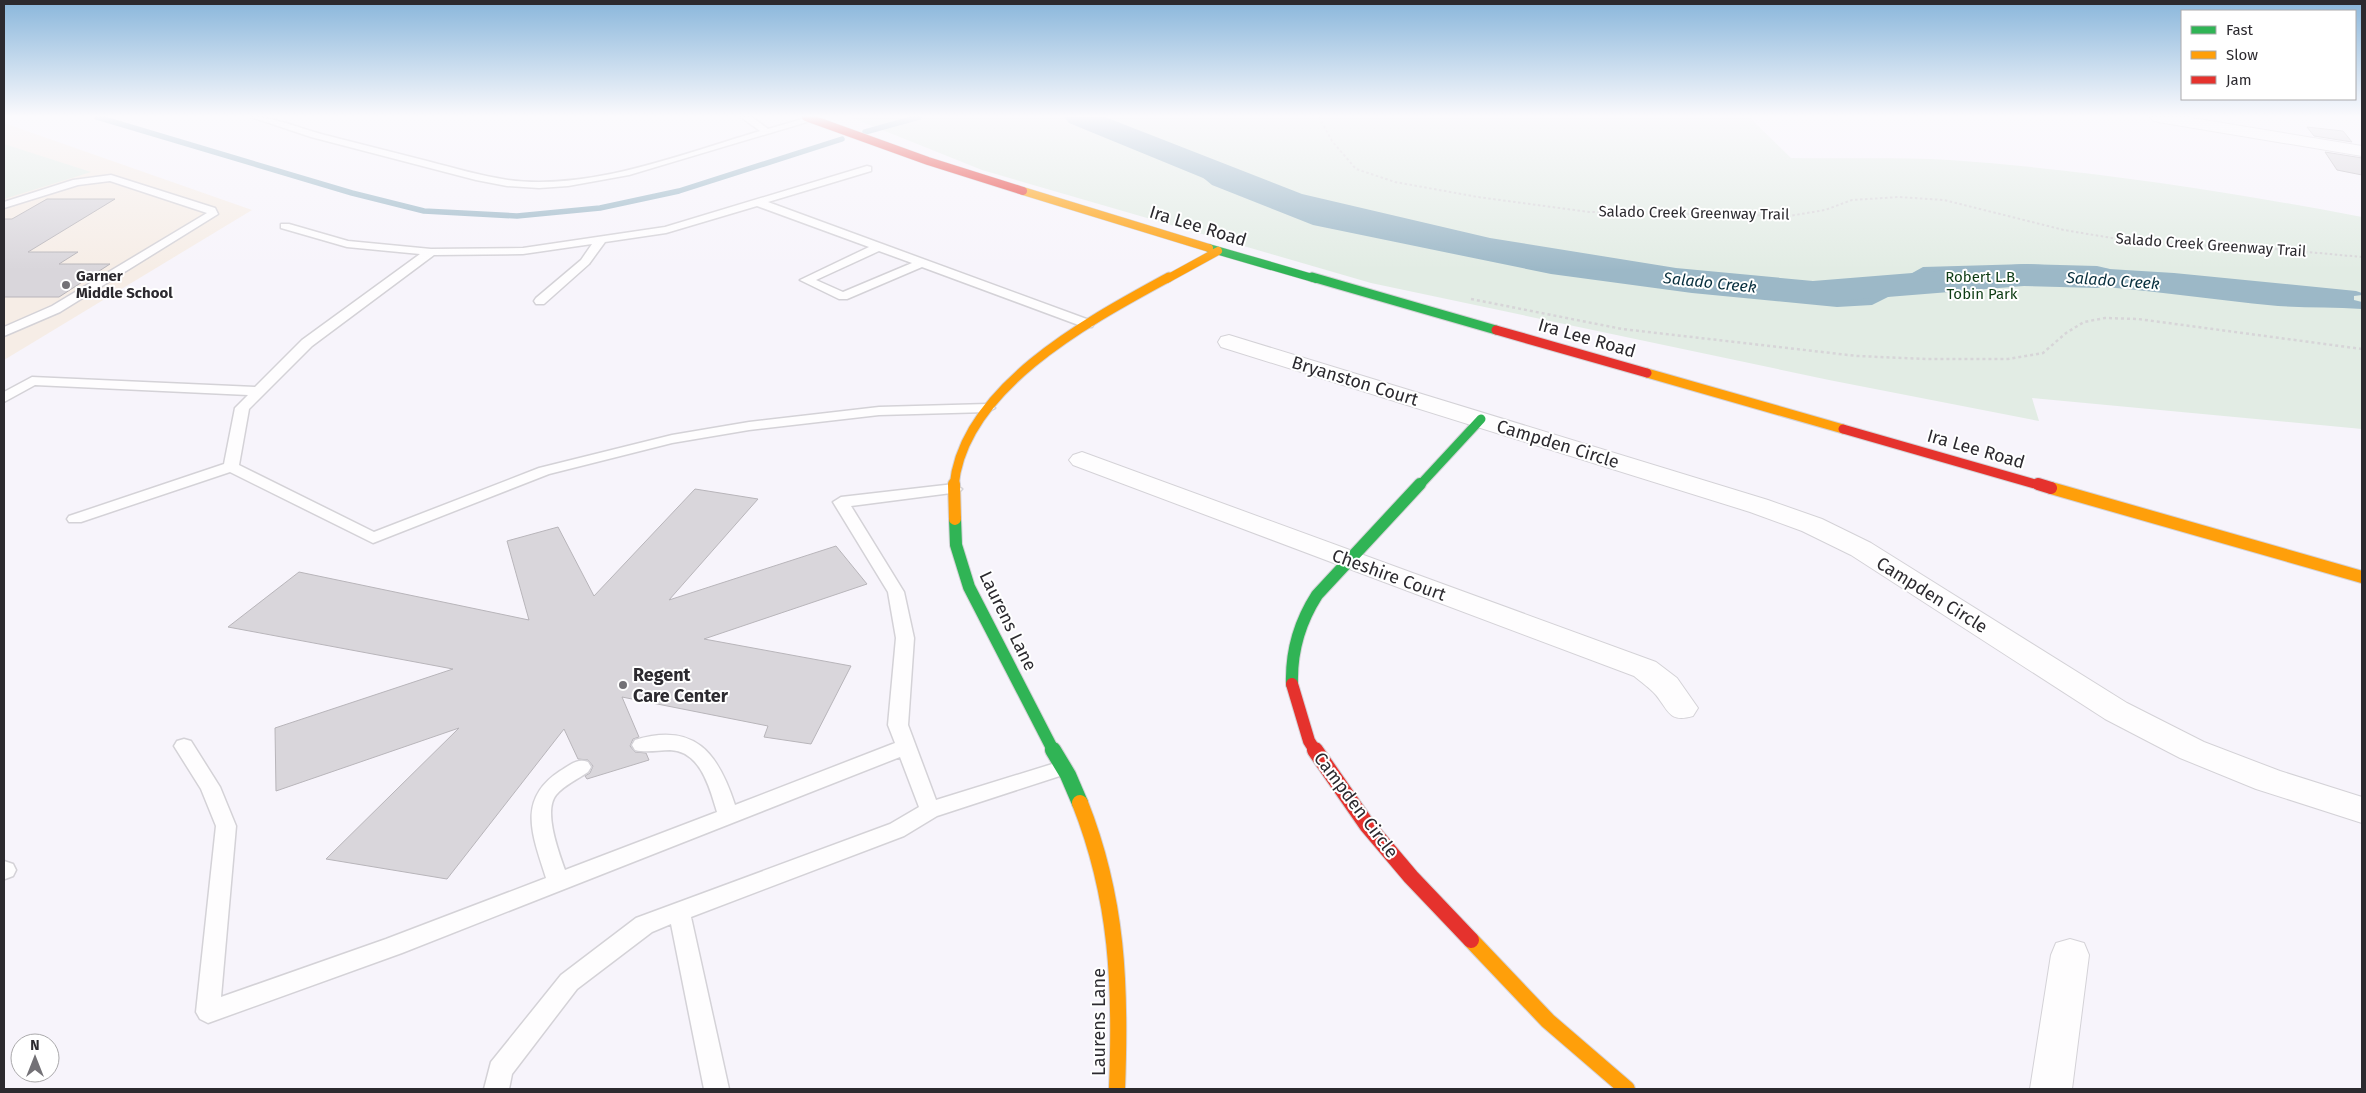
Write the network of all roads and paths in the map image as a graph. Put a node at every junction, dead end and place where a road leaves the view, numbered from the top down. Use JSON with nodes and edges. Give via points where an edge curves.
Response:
{"nodes":[{"id":1,"x":446,"y":168,"type":"edge"},
{"id":2,"x":643,"y":168,"type":"edge"},
{"id":3,"x":868,"y":168,"type":"dead end"},
{"id":4,"x":951,"y":168,"type":"edge"},
{"id":5,"x":1356,"y":168,"type":"edge"},
{"id":6,"x":758,"y":202,"type":"junction"},
{"id":7,"x":4,"y":204,"type":"edge"},
{"id":8,"x":285,"y":226,"type":"dead end"},
{"id":9,"x":602,"y":239,"type":"junction"},
{"id":10,"x":879,"y":247,"type":"junction"},
{"id":11,"x":1218,"y":251,"type":"junction"},
{"id":12,"x":431,"y":252,"type":"junction"},
{"id":13,"x":2362,"y":257,"type":"edge"},
{"id":14,"x":922,"y":263,"type":"junction"},
{"id":15,"x":1462,"y":297,"type":"dead end"},
{"id":16,"x":540,"y":301,"type":"dead end"},
{"id":17,"x":1088,"y":324,"type":"junction"},
{"id":18,"x":4,"y":332,"type":"edge"},
{"id":19,"x":1229,"y":342,"type":"dead end"},
{"id":20,"x":2362,"y":349,"type":"edge"},
{"id":21,"x":258,"y":391,"type":"junction"},
{"id":22,"x":4,"y":398,"type":"edge"},
{"id":23,"x":988,"y":408,"type":"junction"},
{"id":24,"x":1481,"y":420,"type":"junction"},
{"id":25,"x":1082,"y":460,"type":"dead end"},
{"id":26,"x":231,"y":467,"type":"junction"},
{"id":27,"x":954,"y":489,"type":"junction"},
{"id":28,"x":75,"y":519,"type":"dead end"},
{"id":29,"x":1349,"y":561,"type":"junction"},
{"id":30,"x":2362,"y":576,"type":"edge"},
{"id":31,"x":1682,"y":708,"type":"dead end"},
{"id":32,"x":642,"y":745,"type":"dead end"},
{"id":33,"x":184,"y":746,"type":"dead end"},
{"id":34,"x":905,"y":747,"type":"junction"},
{"id":35,"x":581,"y":767,"type":"dead end"},
{"id":36,"x":1062,"y":768,"type":"junction"},
{"id":37,"x":930,"y":810,"type":"junction"},
{"id":38,"x":2362,"y":810,"type":"edge"},
{"id":39,"x":729,"y":816,"type":"junction"},
{"id":40,"x":558,"y":882,"type":"junction"},
{"id":41,"x":679,"y":911,"type":"junction"},
{"id":42,"x":2070,"y":955,"type":"dead end"},
{"id":43,"x":497,"y":1089,"type":"edge"},
{"id":44,"x":717,"y":1089,"type":"edge"},
{"id":45,"x":1117,"y":1089,"type":"edge"},
{"id":46,"x":1627,"y":1089,"type":"edge"},
{"id":47,"x":2051,"y":1089,"type":"edge"}],
"edges":[{"from":1,"to":2,"type":"lane","via":[[509,184],[538,185],[574,182]]},
{"from":3,"to":6,"type":"lane"},
{"from":4,"to":11,"type":"street","name":"Ira Lee Road"},
{"from":5,"to":13,"type":"path","name":"Salado Creek Greenway Trail","via":[[1395,182],[1590,212],[1789,216],[1825,210],[1852,200],[1899,196],[1944,200],[2064,230],[2136,242]]},
{"from":6,"to":9,"type":"lane","via":[[666,230]]},
{"from":6,"to":10,"type":"lane"},
{"from":7,"to":18,"type":"lane","via":[[77,182],[111,178],[200,206],[213,214],[56,309]]},
{"from":8,"to":12,"type":"lane","via":[[347,244]]},
{"from":9,"to":12,"type":"lane","via":[[522,251]]},
{"from":9,"to":16,"type":"lane","via":[[585,262]]},
{"from":10,"to":14,"type":"lane"},
{"from":10,"to":14,"type":"lane","via":[[806,280],[843,296]]},
{"from":11,"to":17,"type":"street","name":"Laurens Lane"},
{"from":11,"to":30,"type":"street","name":"Ira Lee Road"},
{"from":12,"to":21,"type":"lane","via":[[307,342]]},
{"from":14,"to":17,"type":"lane"},
{"from":15,"to":20,"type":"path","via":[[1622,329],[1856,356],[2008,359],[2043,353],[2084,322],[2105,318],[2138,319]]},
{"from":17,"to":23,"type":"street","name":"Laurens Lane","via":[[1032,362],[1007,384]]},
{"from":19,"to":24,"type":"street","name":"Bryanston Court"},
{"from":21,"to":22,"type":"lane","via":[[32,381]]},
{"from":21,"to":26,"type":"lane","via":[[242,408]]},
{"from":23,"to":26,"type":"lane","via":[[879,411],[749,426],[672,439],[544,471],[372,538]]},
{"from":23,"to":27,"type":"street","name":"Laurens Lane","via":[[960,454]]},
{"from":24,"to":29,"type":"street","name":"Campden Circle"},
{"from":24,"to":38,"type":"street","name":"Campden Circle","via":[[1812,525],[1861,550],[2116,711],[2209,756],[2268,780]]},
{"from":25,"to":29,"type":"street","name":"Cheshire Court"},
{"from":26,"to":28,"type":"lane"},
{"from":27,"to":34,"type":"lane","via":[[841,502],[896,592],[905,638],[898,725]]},
{"from":27,"to":36,"type":"street","name":"Laurens Lane","via":[[956,545],[969,587]]},
{"from":29,"to":31,"type":"street","name":"Cheshire Court","via":[[1645,669],[1666,686]]},
{"from":29,"to":46,"type":"street","name":"Campden Circle","via":[[1317,594],[1294,644],[1292,683],[1309,741],[1367,825],[1411,877],[1548,1021]]},
{"from":32,"to":39,"type":"lane","via":[[676,743],[696,751],[710,767]]},
{"from":33,"to":40,"type":"lane","via":[[210,787],[226,826],[208,1012],[394,946]]},
{"from":34,"to":37,"type":"lane"},
{"from":34,"to":39,"type":"lane"},
{"from":35,"to":40,"type":"lane","via":[[549,790],[541,807],[542,827]]},
{"from":36,"to":37,"type":"lane"},
{"from":36,"to":45,"type":"street","name":"Laurens Lane","via":[[1068,775],[1092,833],[1109,900],[1119,977],[1121,1036]]},
{"from":37,"to":41,"type":"lane","via":[[897,830]]},
{"from":39,"to":40,"type":"lane"},
{"from":41,"to":43,"type":"lane","via":[[644,925],[569,982],[500,1070]]},
{"from":41,"to":44,"type":"lane"},
{"from":42,"to":47,"type":"street"}]}
